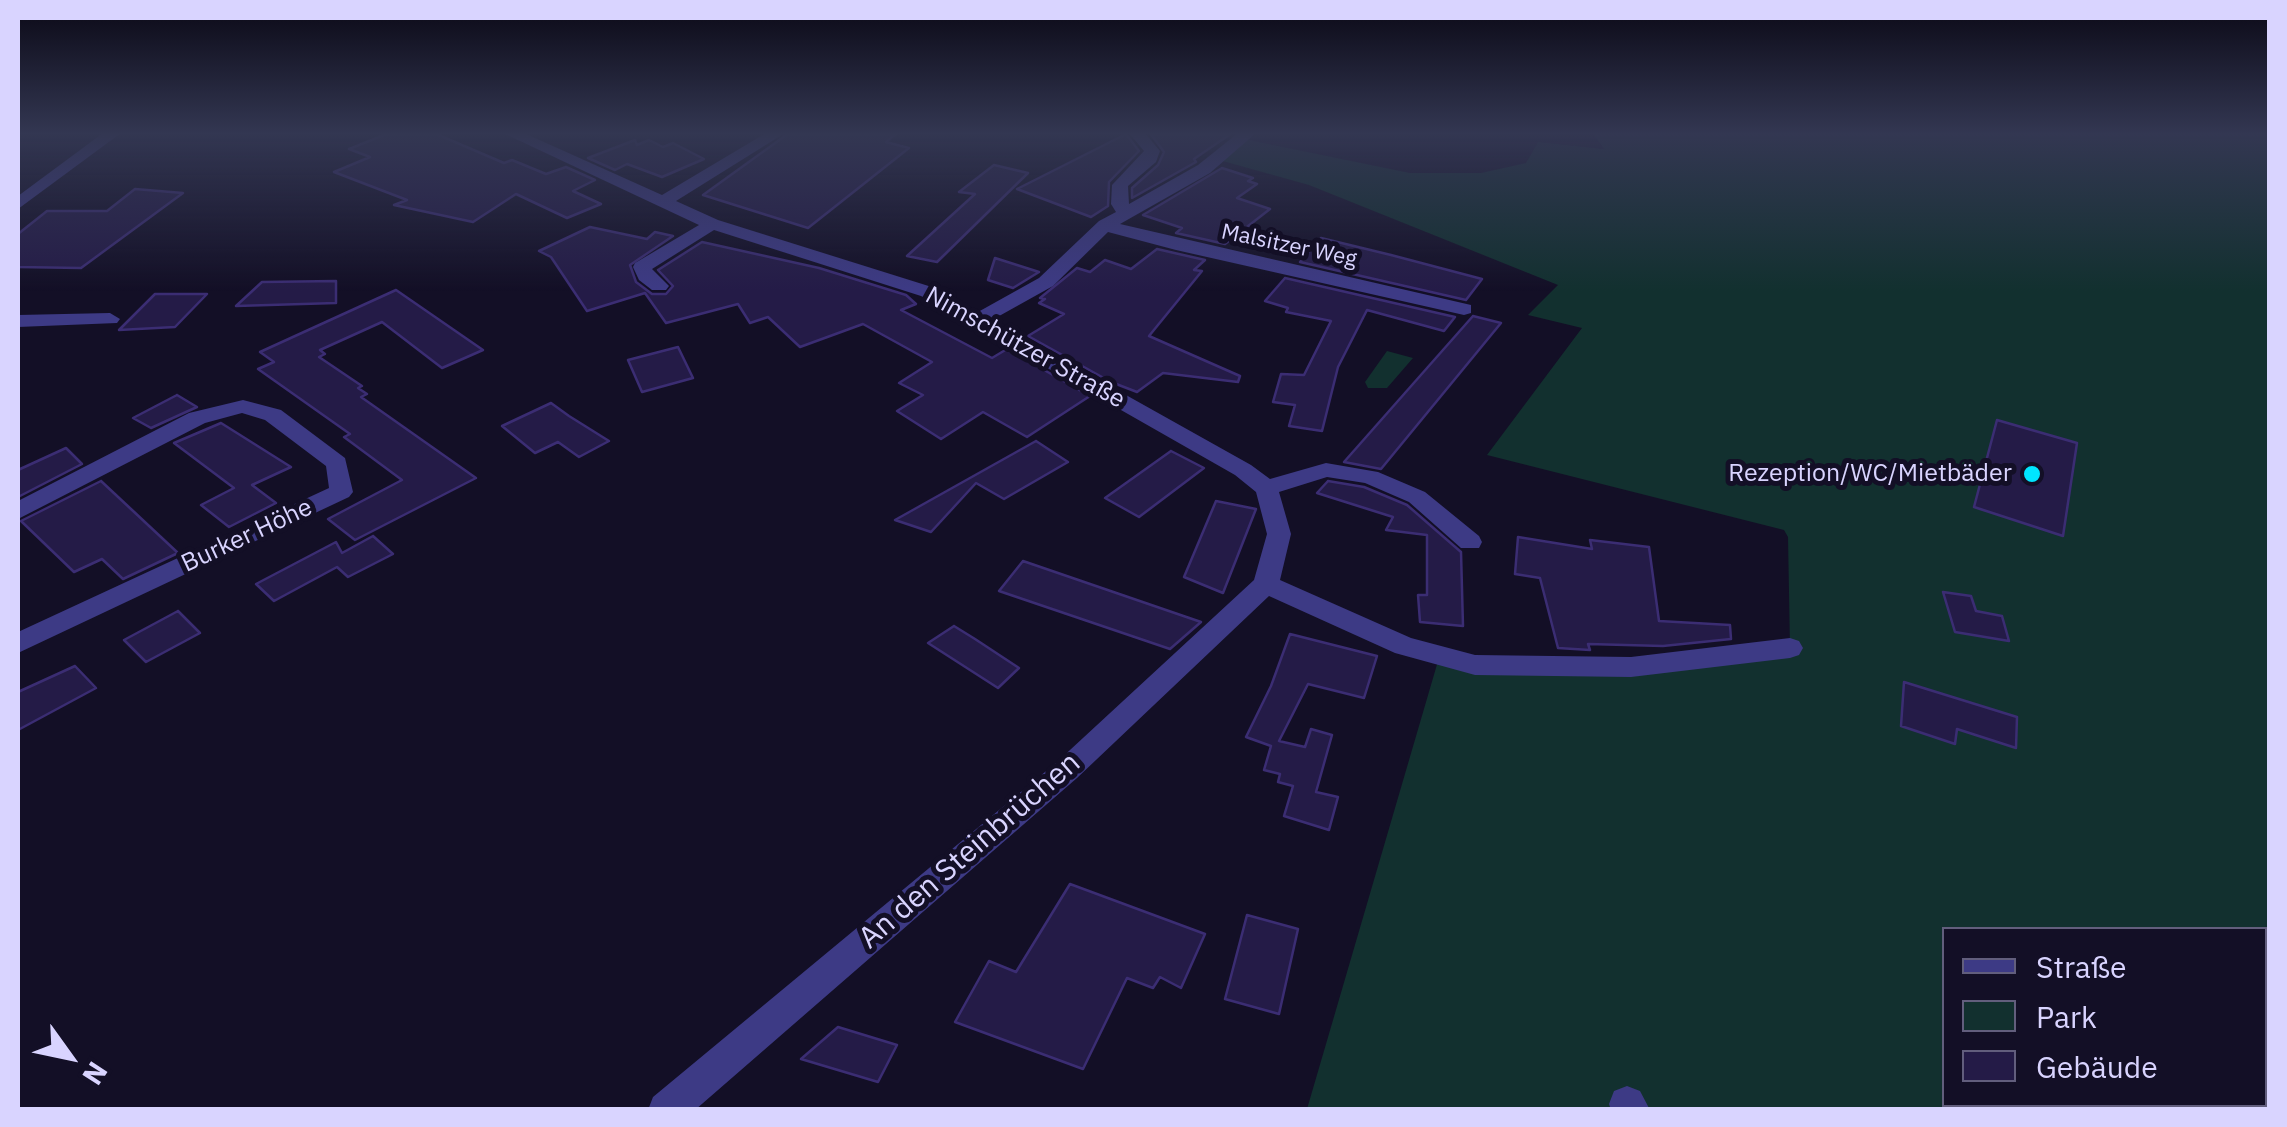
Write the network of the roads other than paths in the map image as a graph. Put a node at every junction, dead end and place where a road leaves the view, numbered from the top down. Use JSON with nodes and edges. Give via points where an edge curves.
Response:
{"nodes":[{"id":1,"x":43,"y":186,"type":"edge"},
{"id":2,"x":626,"y":186,"type":"edge"},
{"id":3,"x":689,"y":186,"type":"edge"},
{"id":4,"x":1120,"y":186,"type":"edge"},
{"id":5,"x":1172,"y":186,"type":"edge"},
{"id":6,"x":662,"y":202,"type":"junction"},
{"id":7,"x":18,"y":204,"type":"edge"},
{"id":8,"x":1125,"y":212,"type":"junction"},
{"id":9,"x":712,"y":224,"type":"junction"},
{"id":10,"x":1105,"y":225,"type":"junction"},
{"id":11,"x":660,"y":286,"type":"dead end"},
{"id":12,"x":1464,"y":309,"type":"dead end"},
{"id":13,"x":110,"y":320,"type":"dead end"},
{"id":14,"x":978,"y":320,"type":"junction"},
{"id":15,"x":18,"y":322,"type":"edge"},
{"id":16,"x":1266,"y":488,"type":"junction"},
{"id":17,"x":18,"y":510,"type":"edge"},
{"id":18,"x":1470,"y":542,"type":"dead end"},
{"id":19,"x":1266,"y":584,"type":"junction"},
{"id":20,"x":18,"y":643,"type":"edge"},
{"id":21,"x":1790,"y":648,"type":"dead end"},
{"id":22,"x":666,"y":1110,"type":"edge"}],
"edges":[{"from":1,"to":7,"type":"street"},
{"from":2,"to":6,"type":"street","name":"Nimschützer Straße"},
{"from":3,"to":6,"type":"street"},
{"from":4,"to":8,"type":"street"},
{"from":5,"to":8,"type":"street"},
{"from":6,"to":9,"type":"street","name":"Nimschützer Straße"},
{"from":8,"to":10,"type":"street"},
{"from":9,"to":11,"type":"street","via":[[642,267]]},
{"from":9,"to":14,"type":"street","name":"Nimschützer Straße","via":[[908,284]]},
{"from":10,"to":12,"type":"street","name":"Malsitzer Weg"},
{"from":10,"to":14,"type":"street","via":[[1046,282]]},
{"from":13,"to":15,"type":"street"},
{"from":14,"to":16,"type":"street","name":"Nimschützer Straße"},
{"from":16,"to":18,"type":"street","via":[[1326,470],[1370,477],[1418,497]]},
{"from":16,"to":19,"type":"street","via":[[1279,534]]},
{"from":17,"to":20,"type":"street","name":"Burker Höhe","via":[[196,418],[243,406],[273,415],[336,463],[342,492]]},
{"from":19,"to":21,"type":"street","via":[[1404,646],[1475,665],[1631,667]]},
{"from":19,"to":22,"type":"street","name":"An den Steinbrüchen","via":[[1066,770]]}]}
